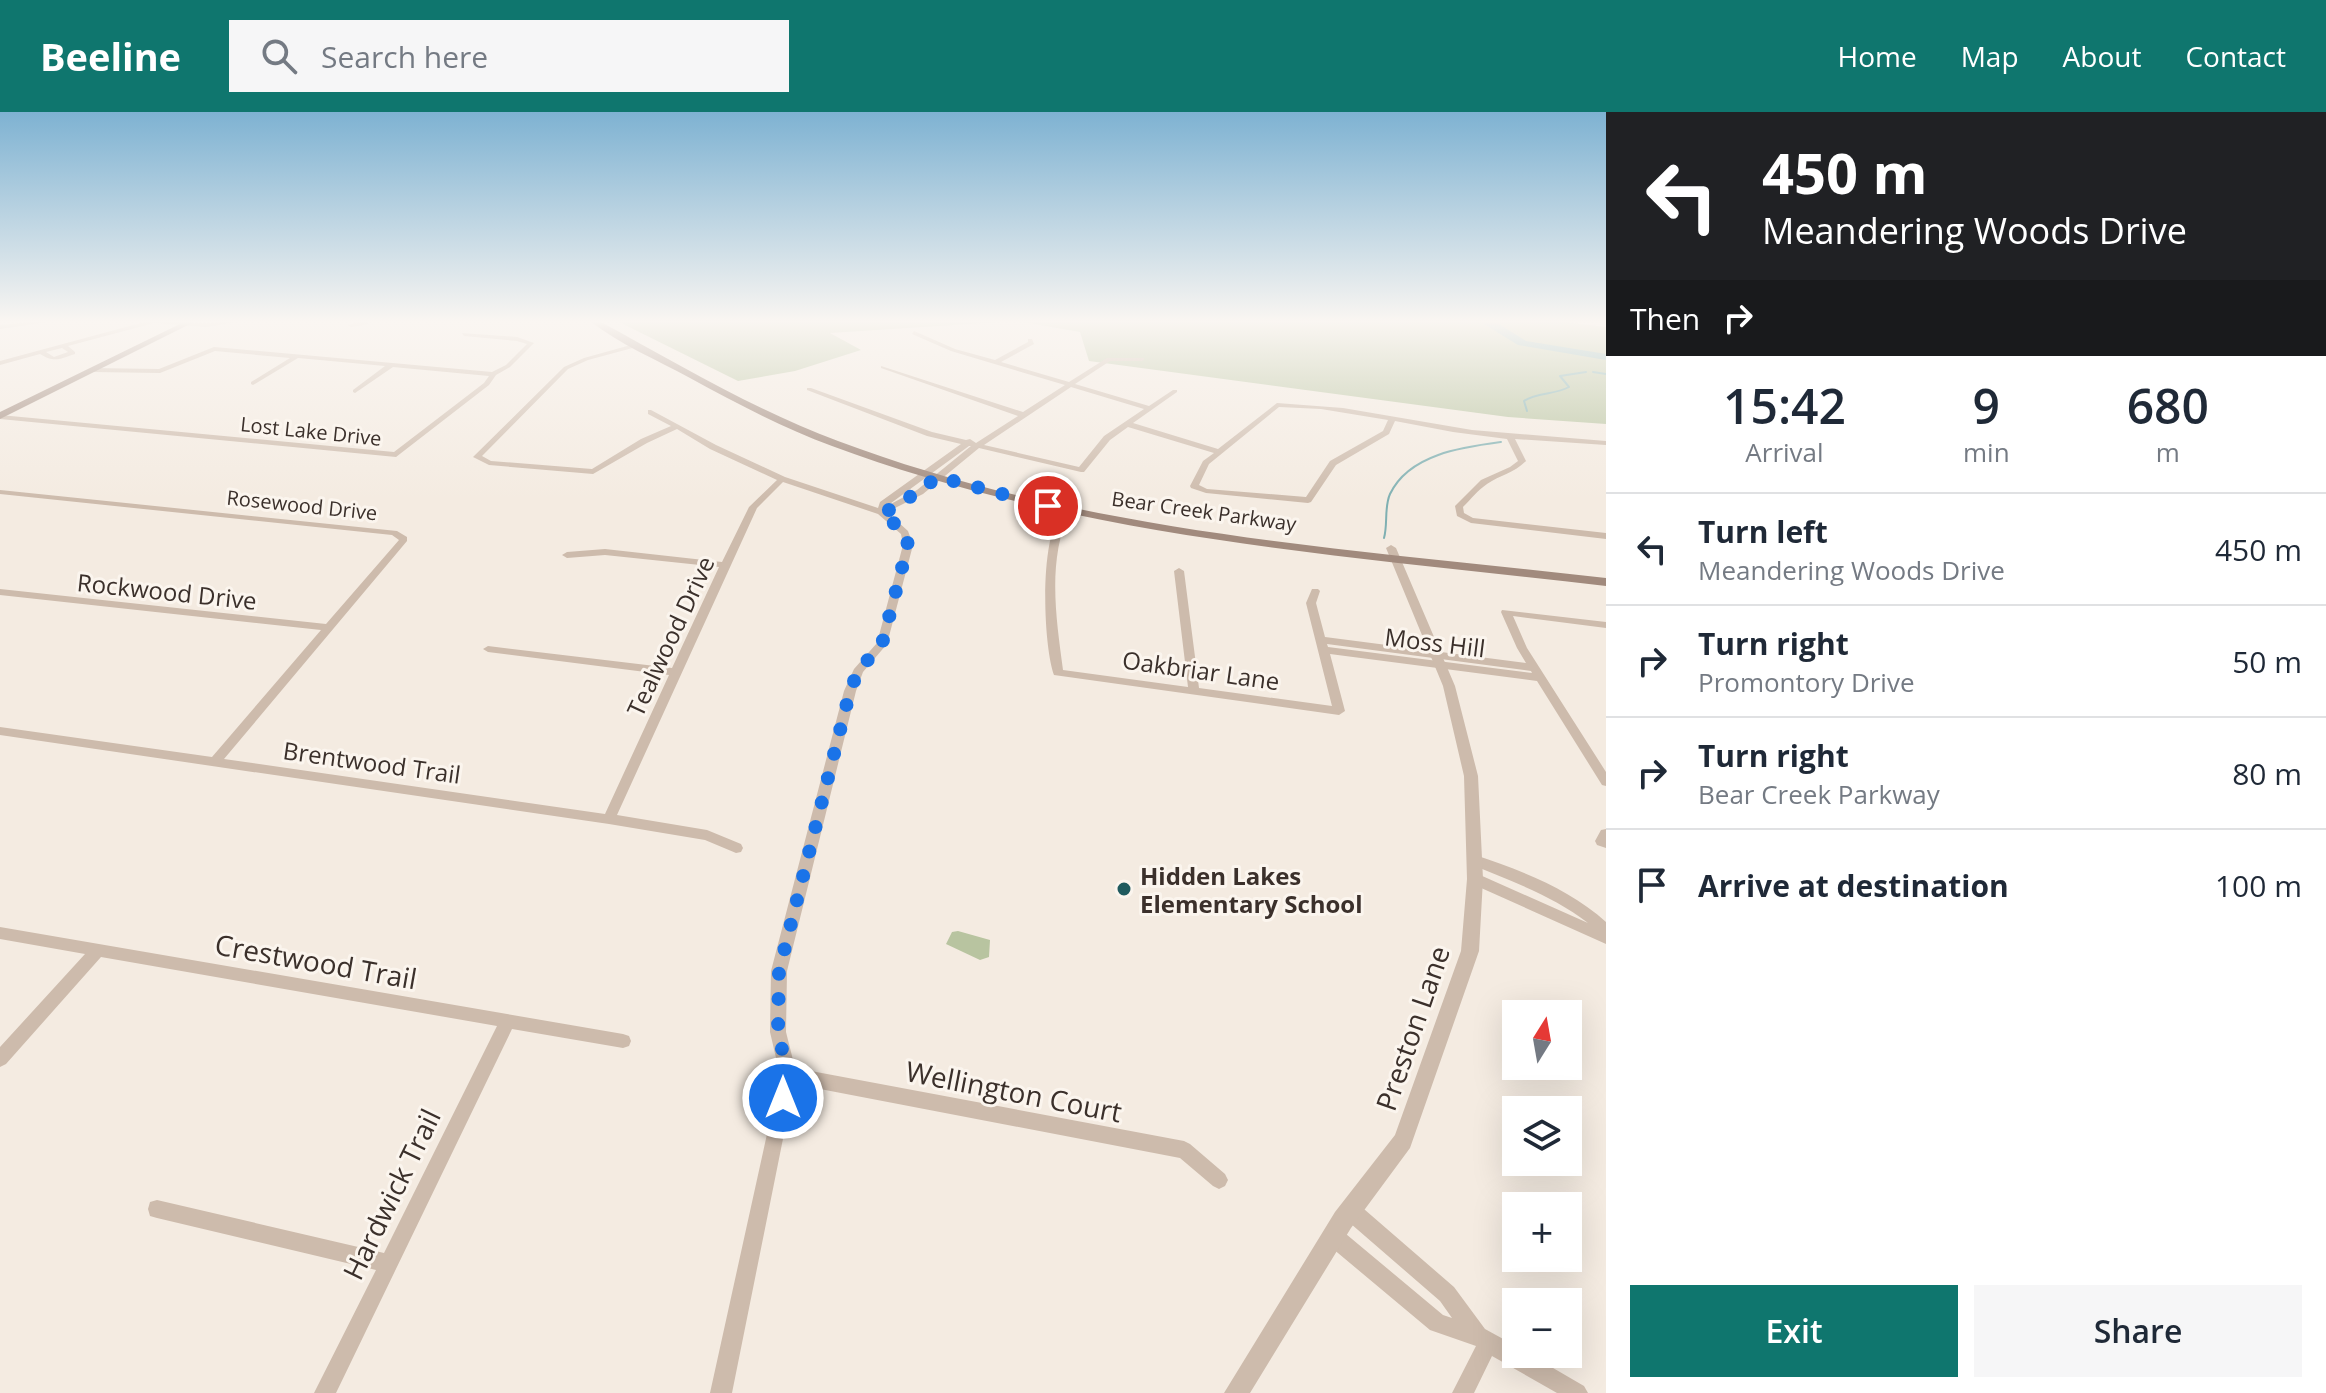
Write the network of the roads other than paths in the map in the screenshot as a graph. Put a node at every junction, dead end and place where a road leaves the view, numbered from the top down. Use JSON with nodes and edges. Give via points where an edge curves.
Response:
{"nodes":[{"id":1,"x":72,"y":381,"type":"edge"},
{"id":2,"x":257,"y":381,"type":"edge"},
{"id":3,"x":369,"y":381,"type":"edge"},
{"id":4,"x":489,"y":381,"type":"edge"},
{"id":5,"x":553,"y":381,"type":"edge"},
{"id":6,"x":706,"y":381,"type":"edge"},
{"id":7,"x":722,"y":381,"type":"edge"},
{"id":8,"x":924,"y":381,"type":"edge"},
{"id":9,"x":1057,"y":381,"type":"edge"},
{"id":10,"x":1074,"y":381,"type":"edge"},
{"id":11,"x":253,"y":383,"type":"dead end"},
{"id":12,"x":1068,"y":384,"type":"junction"},
{"id":13,"x":809,"y":389,"type":"dead end"},
{"id":14,"x":355,"y":391,"type":"dead end"},
{"id":15,"x":1175,"y":391,"type":"dead end"},
{"id":16,"x":1149,"y":408,"type":"junction"},
{"id":17,"x":651,"y":412,"type":"dead end"},
{"id":18,"x":1019,"y":413,"type":"junction"},
{"id":19,"x":0,"y":417,"type":"edge"},
{"id":20,"x":1392,"y":419,"type":"junction"},
{"id":21,"x":1128,"y":424,"type":"junction"},
{"id":22,"x":676,"y":427,"type":"junction"},
{"id":23,"x":1510,"y":437,"type":"junction"},
{"id":24,"x":1606,"y":443,"type":"edge"},
{"id":25,"x":965,"y":444,"type":"junction"},
{"id":26,"x":975,"y":447,"type":"junction"},
{"id":27,"x":1220,"y":452,"type":"junction"},
{"id":28,"x":949,"y":456,"type":"junction"},
{"id":29,"x":961,"y":459,"type":"junction"},
{"id":30,"x":936,"y":473,"type":"junction"},
{"id":31,"x":782,"y":479,"type":"junction"},
{"id":32,"x":909,"y":488,"type":"junction"},
{"id":33,"x":0,"y":492,"type":"edge"},
{"id":34,"x":920,"y":492,"type":"junction"},
{"id":35,"x":1066,"y":510,"type":"junction"},
{"id":36,"x":881,"y":512,"type":"junction"},
{"id":37,"x":1602,"y":535,"type":"edge"},
{"id":38,"x":1606,"y":546,"type":"edge"},
{"id":39,"x":1393,"y":552,"type":"junction"},
{"id":40,"x":567,"y":555,"type":"dead end"},
{"id":41,"x":724,"y":565,"type":"junction"},
{"id":42,"x":1179,"y":571,"type":"dead end"},
{"id":43,"x":1606,"y":573,"type":"edge"},
{"id":44,"x":1606,"y":582,"type":"edge"},
{"id":45,"x":1315,"y":591,"type":"dead end"},
{"id":46,"x":0,"y":592,"type":"edge"},
{"id":47,"x":1606,"y":625,"type":"edge"},
{"id":48,"x":330,"y":628,"type":"junction"},
{"id":49,"x":1322,"y":645,"type":"junction"},
{"id":50,"x":488,"y":649,"type":"dead end"},
{"id":51,"x":1438,"y":660,"type":"junction"},
{"id":52,"x":674,"y":672,"type":"junction"},
{"id":53,"x":1538,"y":673,"type":"junction"},
{"id":54,"x":1194,"y":691,"type":"junction"},
{"id":55,"x":0,"y":731,"type":"edge"},
{"id":56,"x":216,"y":761,"type":"junction"},
{"id":57,"x":1606,"y":782,"type":"edge"},
{"id":58,"x":609,"y":819,"type":"junction"},
{"id":59,"x":736,"y":848,"type":"dead end"},
{"id":60,"x":1475,"y":870,"type":"junction"},
{"id":61,"x":1606,"y":931,"type":"edge"},
{"id":62,"x":0,"y":933,"type":"edge"},
{"id":63,"x":1606,"y":938,"type":"edge"},
{"id":64,"x":98,"y":950,"type":"junction"},
{"id":65,"x":508,"y":1021,"type":"junction"},
{"id":66,"x":623,"y":1041,"type":"dead end"},
{"id":67,"x":0,"y":1059,"type":"edge"},
{"id":68,"x":788,"y":1075,"type":"junction"},
{"id":69,"x":1219,"y":1180,"type":"dead end"},
{"id":70,"x":157,"y":1209,"type":"dead end"},
{"id":71,"x":1350,"y":1210,"type":"junction"},
{"id":72,"x":1333,"y":1236,"type":"junction"},
{"id":73,"x":388,"y":1263,"type":"junction"},
{"id":74,"x":1483,"y":1340,"type":"junction"},
{"id":75,"x":325,"y":1393,"type":"edge"},
{"id":76,"x":721,"y":1393,"type":"edge"},
{"id":77,"x":1236,"y":1393,"type":"edge"},
{"id":78,"x":1463,"y":1393,"type":"edge"},
{"id":79,"x":1577,"y":1393,"type":"edge"}],
"edges":[{"from":1,"to":19,"type":"main road"},
{"from":2,"to":11,"type":"street"},
{"from":3,"to":14,"type":"street"},
{"from":4,"to":19,"type":"street","name":"Lost Lake Drive","via":[[396,455]]},
{"from":5,"to":22,"type":"street","via":[[477,457],[489,463],[593,472]]},
{"from":6,"to":30,"type":"main road","name":"Bear Creek Parkway","via":[[789,425]]},
{"from":7,"to":30,"type":"main road","name":"Bear Creek Parkway","via":[[799,421]]},
{"from":8,"to":18,"type":"street"},
{"from":9,"to":12,"type":"street"},
{"from":10,"to":12,"type":"street"},
{"from":12,"to":16,"type":"street"},
{"from":12,"to":18,"type":"street"},
{"from":13,"to":25,"type":"street"},
{"from":15,"to":16,"type":"street"},
{"from":16,"to":21,"type":"street"},
{"from":17,"to":22,"type":"street"},
{"from":18,"to":25,"type":"street"},
{"from":18,"to":26,"type":"street"},
{"from":20,"to":23,"type":"street"},
{"from":20,"to":27,"type":"street","via":[[1277,405]]},
{"from":20,"to":27,"type":"street","via":[[1386,432],[1333,463],[1312,498],[1304,501],[1195,487],[1201,469]]},
{"from":21,"to":26,"type":"street","via":[[1107,438],[1081,470]]},
{"from":21,"to":27,"type":"street"},
{"from":22,"to":31,"type":"street"},
{"from":23,"to":24,"type":"street"},
{"from":23,"to":37,"type":"street","via":[[1522,461],[1470,492],[1459,506],[1464,518]]},
{"from":25,"to":26,"type":"street"},
{"from":25,"to":28,"type":"street"},
{"from":26,"to":29,"type":"street"},
{"from":28,"to":29,"type":"street"},
{"from":28,"to":30,"type":"street"},
{"from":29,"to":30,"type":"street"},
{"from":30,"to":32,"type":"street"},
{"from":30,"to":34,"type":"street"},
{"from":30,"to":35,"type":"main road","name":"Bear Creek Parkway"},
{"from":30,"to":39,"type":"main road","name":"Bear Creek Parkway","via":[[1137,515]]},
{"from":31,"to":36,"type":"street"},
{"from":31,"to":41,"type":"street","name":"Tealwood Drive","via":[[753,507]]},
{"from":32,"to":34,"type":"street"},
{"from":32,"to":36,"type":"street","via":[[883,504]]},
{"from":33,"to":48,"type":"street","name":"Rosewood Drive","via":[[401,535],[403,543]]},
{"from":34,"to":36,"type":"street"},
{"from":35,"to":39,"type":"main road","name":"Bear Creek Parkway","via":[[1192,532]]},
{"from":35,"to":54,"type":"street","name":"Oakbriar Lane","via":[[1052,546],[1058,673]]},
{"from":36,"to":68,"type":"street","via":[[905,533],[908,545],[882,644],[858,671],[850,691],[779,971],[778,1032]]},
{"from":37,"to":38,"type":"street"},
{"from":39,"to":43,"type":"main road","name":"Bear Creek Parkway"},
{"from":39,"to":44,"type":"main road","name":"Bear Creek Parkway"},
{"from":39,"to":51,"type":"street","name":"Preston Lane"},
{"from":40,"to":41,"type":"street","via":[[605,552]]},
{"from":41,"to":52,"type":"street","name":"Tealwood Drive"},
{"from":42,"to":54,"type":"street"},
{"from":45,"to":49,"type":"street","via":[[1311,603]]},
{"from":46,"to":48,"type":"street","name":"Rockwood Drive"},
{"from":47,"to":53,"type":"street","via":[[1506,612]]},
{"from":48,"to":56,"type":"street","name":"Rosewood Drive"},
{"from":49,"to":51,"type":"street","name":"Moss Hill"},
{"from":49,"to":54,"type":"street","name":"Oakbriar Lane","via":[[1339,711]]},
{"from":50,"to":52,"type":"street"},
{"from":51,"to":53,"type":"street","name":"Moss Hill"},
{"from":51,"to":60,"type":"street","name":"Preston Lane","via":[[1471,776]]},
{"from":52,"to":58,"type":"street","name":"Tealwood Drive"},
{"from":53,"to":57,"type":"street"},
{"from":55,"to":56,"type":"street","name":"Brentwood Trail"},
{"from":56,"to":58,"type":"street","name":"Brentwood Trail"},
{"from":58,"to":59,"type":"street","name":"Brentwood Trail","via":[[707,835]]},
{"from":60,"to":61,"type":"street","via":[[1543,888]]},
{"from":60,"to":63,"type":"street"},
{"from":60,"to":71,"type":"street","name":"Preston Lane","via":[[1470,951],[1403,1141]]},
{"from":62,"to":64,"type":"street","name":"Crestwood Trail"},
{"from":64,"to":65,"type":"street","name":"Crestwood Trail"},
{"from":64,"to":67,"type":"street"},
{"from":65,"to":66,"type":"street","name":"Crestwood Trail"},
{"from":65,"to":73,"type":"street","name":"Hardwick Trail"},
{"from":68,"to":69,"type":"street","name":"Wellington Court","via":[[1184,1150]]},
{"from":68,"to":76,"type":"street"},
{"from":70,"to":73,"type":"street"},
{"from":71,"to":72,"type":"street","name":"Preston Lane"},
{"from":71,"to":74,"type":"street","via":[[1447,1294]]},
{"from":72,"to":74,"type":"street","via":[[1437,1323]]},
{"from":72,"to":77,"type":"street","name":"Preston Lane"},
{"from":73,"to":75,"type":"street","name":"Hardwick Trail"},
{"from":74,"to":78,"type":"street"},
{"from":74,"to":79,"type":"street"}]}
